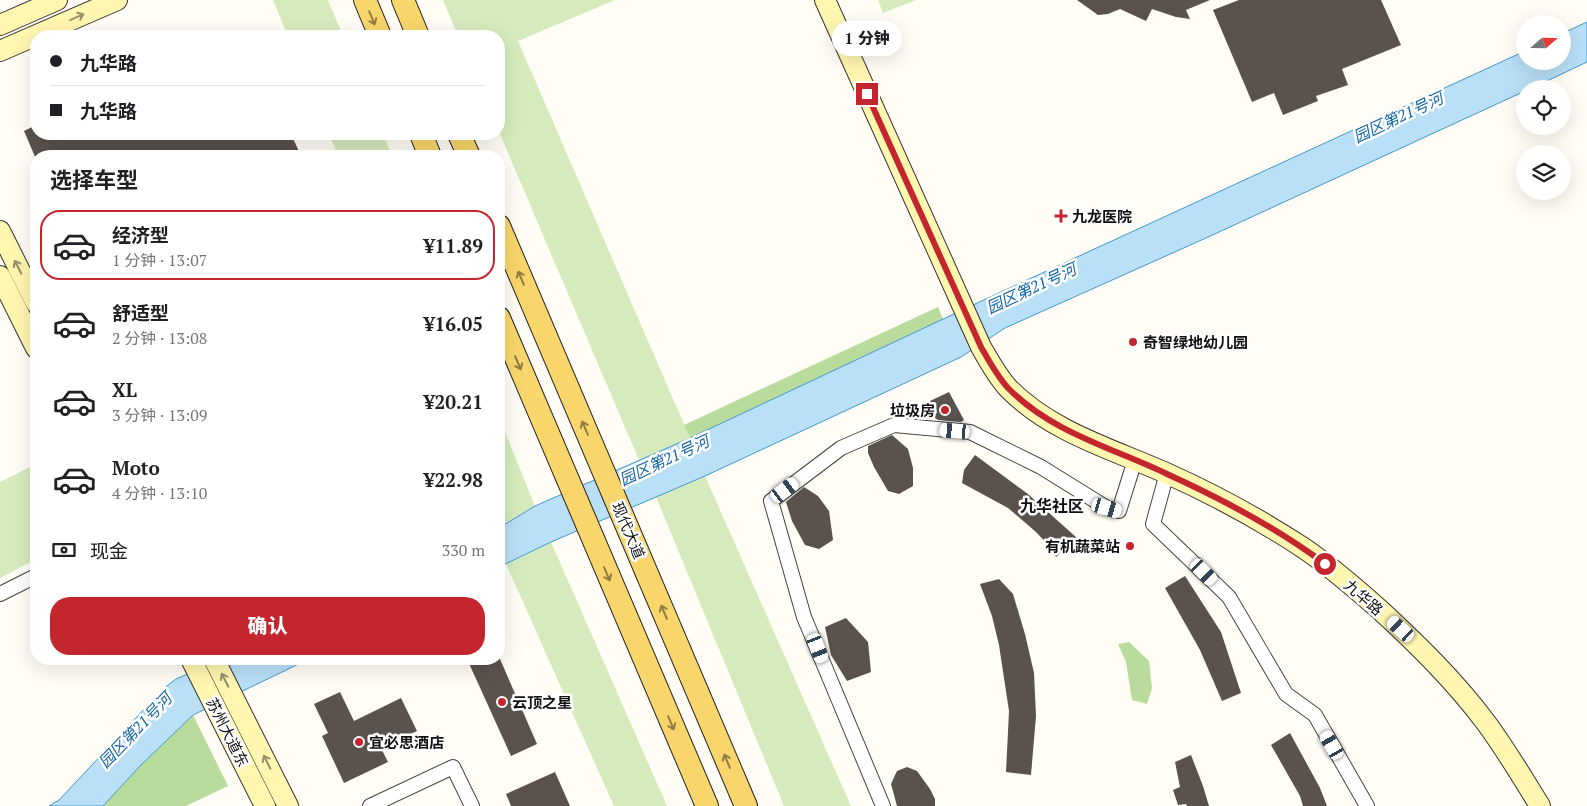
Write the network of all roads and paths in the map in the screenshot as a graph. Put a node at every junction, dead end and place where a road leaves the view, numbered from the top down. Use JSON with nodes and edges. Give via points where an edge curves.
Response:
{"nodes":[{"id":1,"x":57,"y":0,"type":"edge"},
{"id":2,"x":117,"y":0,"type":"edge"},
{"id":3,"x":365,"y":0,"type":"edge"},
{"id":4,"x":403,"y":0,"type":"edge"},
{"id":5,"x":825,"y":0,"type":"edge"},
{"id":6,"x":0,"y":25,"type":"edge"},
{"id":7,"x":48,"y":30,"type":"edge"},
{"id":8,"x":378,"y":30,"type":"edge"},
{"id":9,"x":416,"y":30,"type":"edge"},
{"id":10,"x":30,"y":38,"type":"edge"},
{"id":11,"x":0,"y":51,"type":"edge"},
{"id":12,"x":0,"y":231,"type":"edge"},
{"id":13,"x":505,"y":240,"type":"edge"},
{"id":14,"x":0,"y":276,"type":"edge"},
{"id":15,"x":30,"y":291,"type":"edge"},
{"id":16,"x":505,"y":332,"type":"edge"},
{"id":17,"x":30,"y":336,"type":"edge"},
{"id":18,"x":1135,"y":460,"type":"junction"},
{"id":19,"x":1167,"y":473,"type":"junction"},
{"id":20,"x":30,"y":579,"type":"edge"},
{"id":21,"x":0,"y":594,"type":"edge"},
{"id":22,"x":194,"y":665,"type":"edge"},
{"id":23,"x":217,"y":665,"type":"edge"},
{"id":24,"x":266,"y":806,"type":"edge"},
{"id":25,"x":288,"y":806,"type":"edge"},
{"id":26,"x":370,"y":806,"type":"edge"},
{"id":27,"x":472,"y":806,"type":"edge"},
{"id":28,"x":707,"y":806,"type":"edge"},
{"id":29,"x":746,"y":806,"type":"edge"},
{"id":30,"x":883,"y":806,"type":"edge"},
{"id":31,"x":1367,"y":806,"type":"edge"},
{"id":32,"x":1540,"y":806,"type":"edge"}],
"edges":[{"from":1,"to":6,"type":"street"},
{"from":7,"to":2,"type":"street","one_way":true},
{"from":3,"to":8,"type":"main road","one_way":true},
{"from":4,"to":9,"type":"main road"},
{"from":5,"to":18,"type":"street","name":"九华路","via":[[992,367],[1008,387],[1042,417]]},
{"from":11,"to":10,"type":"street","one_way":true},
{"from":15,"to":12,"type":"street","one_way":true},
{"from":29,"to":13,"type":"main road","name":"现代大道","one_way":true},
{"from":14,"to":17,"type":"street"},
{"from":16,"to":28,"type":"main road","one_way":true},
{"from":18,"to":19,"type":"street","name":"九华路"},
{"from":18,"to":30,"type":"street","via":[[1119,511],[1107,508],[1041,466],[970,432],[894,424],[841,448],[771,500],[804,616]]},
{"from":19,"to":31,"type":"street","via":[[1153,524],[1229,597],[1286,694],[1315,715]]},
{"from":19,"to":32,"type":"street","name":"九华路","via":[[1220,499],[1303,548],[1367,598],[1450,679],[1486,723]]},
{"from":20,"to":21,"type":"street"},
{"from":22,"to":24,"type":"street","name":"苏州大道东"},
{"from":25,"to":23,"type":"street","name":"苏州大道东","one_way":true},
{"from":26,"to":27,"type":"street","via":[[453,766]]}]}
